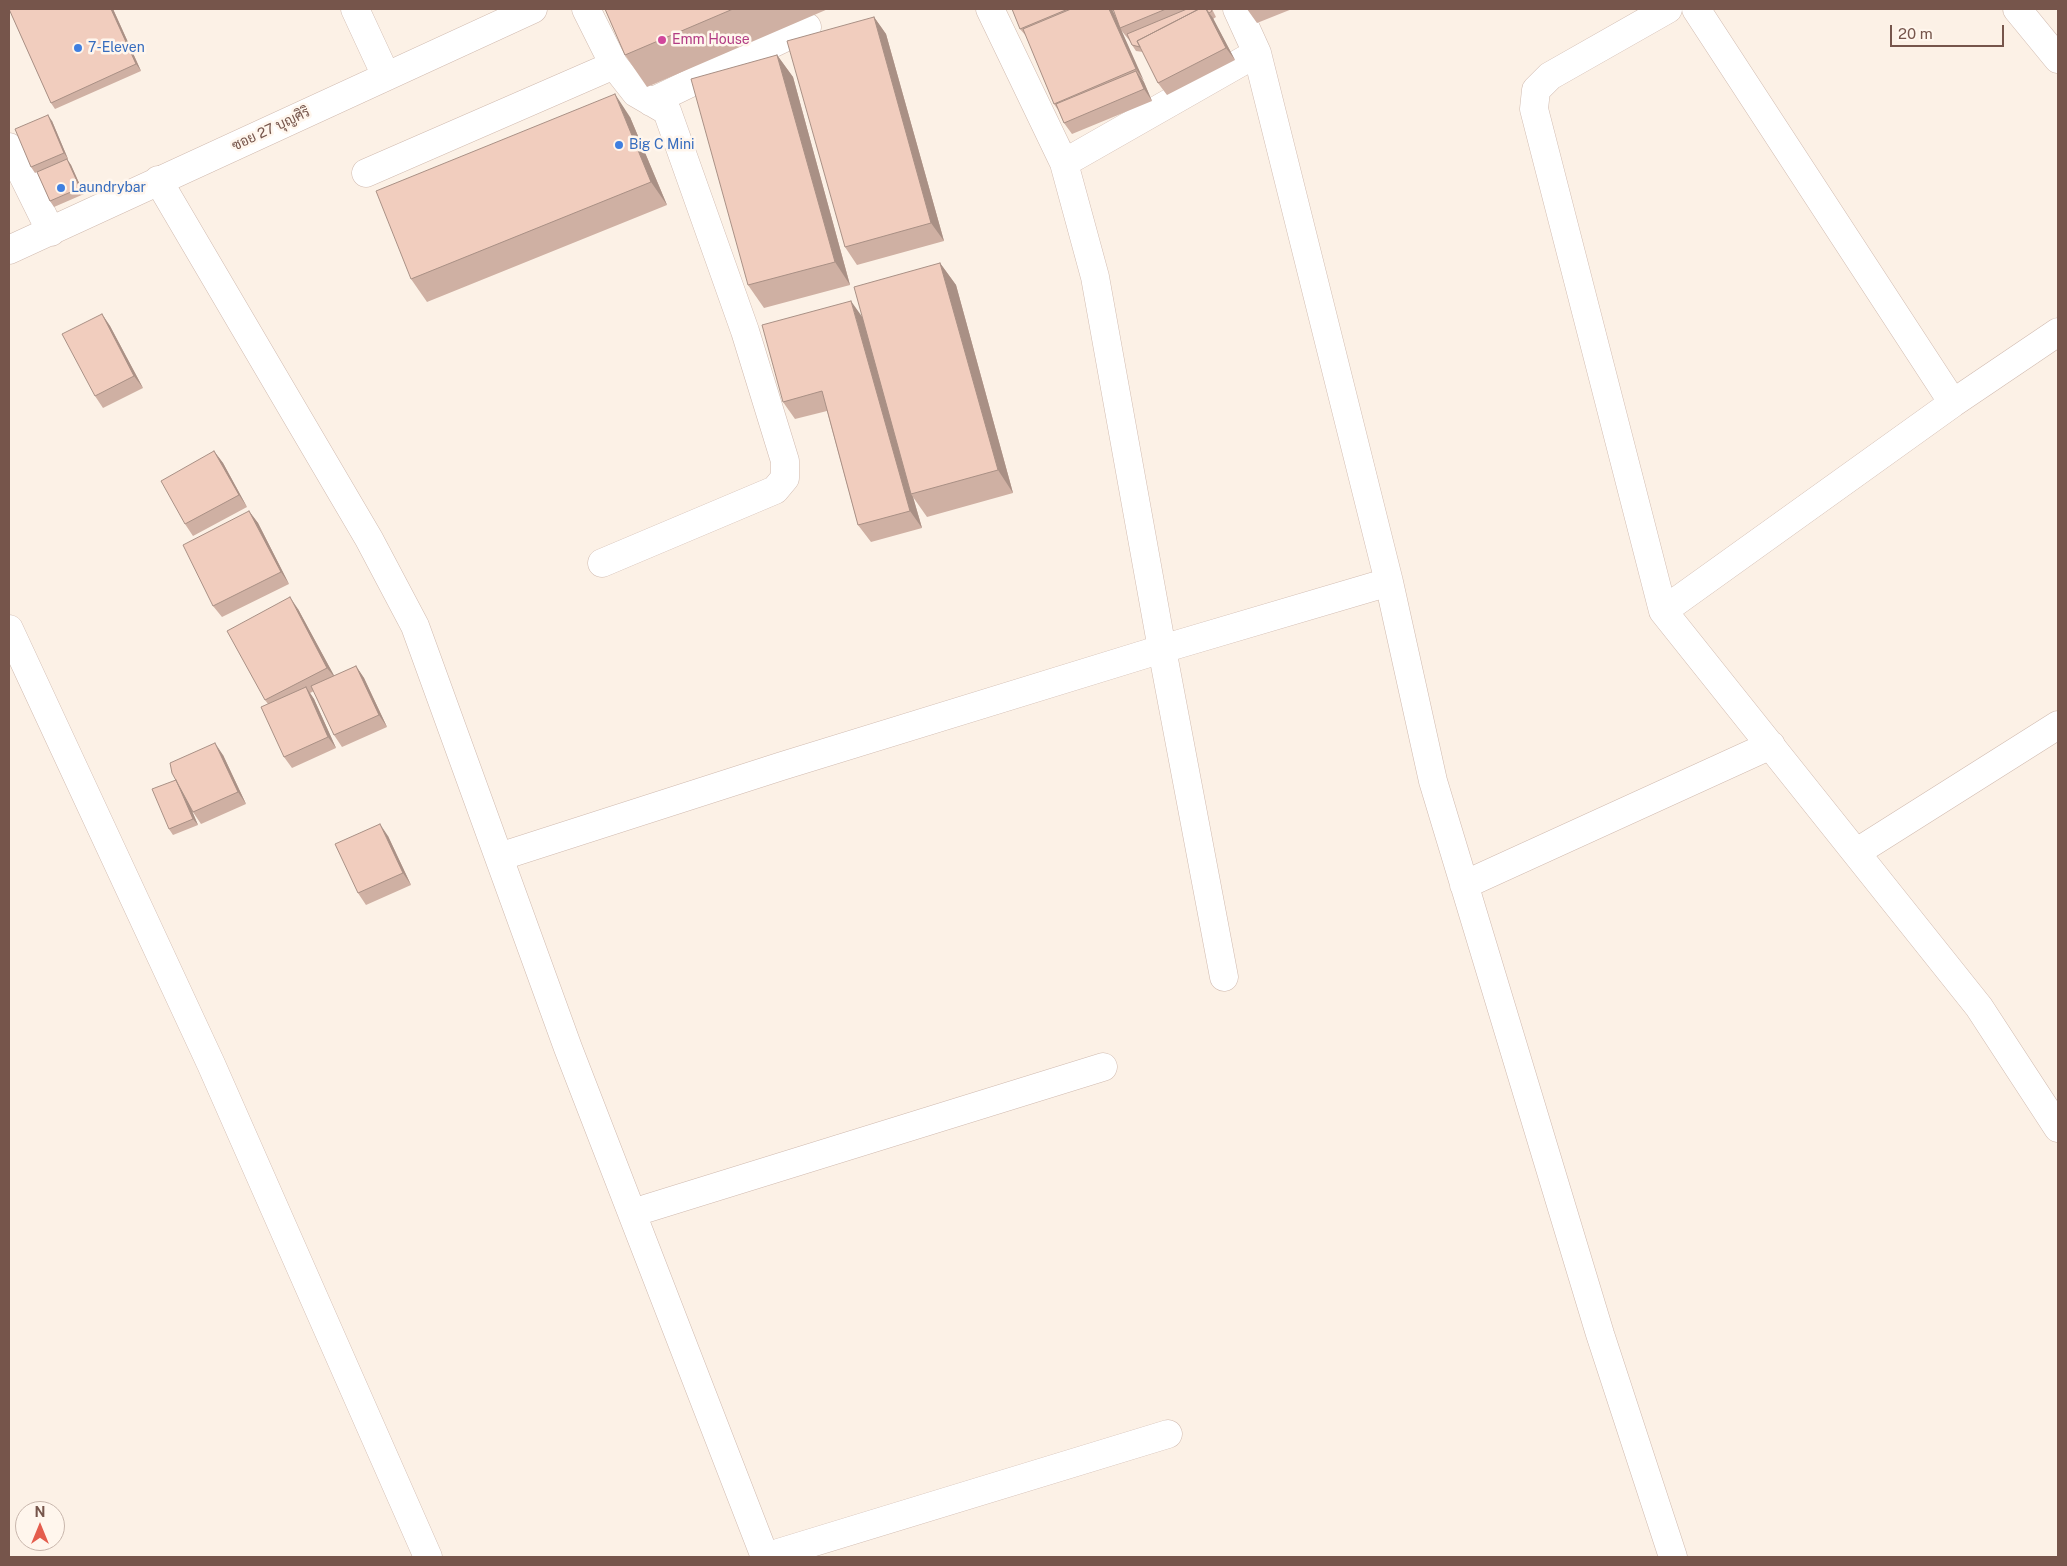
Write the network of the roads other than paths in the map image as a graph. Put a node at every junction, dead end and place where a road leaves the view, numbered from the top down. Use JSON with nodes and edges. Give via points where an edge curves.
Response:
{"nodes":[{"id":1,"x":355,"y":9,"type":"edge"},
{"id":2,"x":533,"y":9,"type":"edge"},
{"id":3,"x":586,"y":9,"type":"edge"},
{"id":4,"x":990,"y":9,"type":"edge"},
{"id":5,"x":1237,"y":9,"type":"edge"},
{"id":6,"x":1668,"y":9,"type":"edge"},
{"id":7,"x":1696,"y":9,"type":"edge"},
{"id":8,"x":2017,"y":9,"type":"edge"},
{"id":9,"x":808,"y":27,"type":"dead end"},
{"id":10,"x":1257,"y":53,"type":"junction"},
{"id":11,"x":2058,"y":59,"type":"edge"},
{"id":12,"x":614,"y":65,"type":"junction"},
{"id":13,"x":386,"y":76,"type":"junction"},
{"id":14,"x":651,"y":102,"type":"junction"},
{"id":15,"x":9,"y":147,"type":"edge"},
{"id":16,"x":1064,"y":163,"type":"junction"},
{"id":17,"x":366,"y":173,"type":"dead end"},
{"id":18,"x":158,"y":180,"type":"junction"},
{"id":19,"x":51,"y":232,"type":"junction"},
{"id":20,"x":9,"y":250,"type":"edge"},
{"id":21,"x":2058,"y":332,"type":"edge"},
{"id":22,"x":1953,"y":403,"type":"junction"},
{"id":23,"x":602,"y":563,"type":"dead end"},
{"id":24,"x":1389,"y":582,"type":"junction"},
{"id":25,"x":1663,"y":611,"type":"junction"},
{"id":26,"x":9,"y":629,"type":"edge"},
{"id":27,"x":1162,"y":649,"type":"junction"},
{"id":28,"x":2058,"y":724,"type":"edge"},
{"id":29,"x":1771,"y":745,"type":"junction"},
{"id":30,"x":1857,"y":852,"type":"junction"},
{"id":31,"x":499,"y":857,"type":"junction"},
{"id":32,"x":1464,"y":885,"type":"junction"},
{"id":33,"x":1224,"y":977,"type":"dead end"},
{"id":34,"x":1104,"y":1067,"type":"dead end"},
{"id":35,"x":2058,"y":1128,"type":"edge"},
{"id":36,"x":632,"y":1213,"type":"junction"},
{"id":37,"x":1168,"y":1434,"type":"dead end"},
{"id":38,"x":428,"y":1557,"type":"edge"},
{"id":39,"x":765,"y":1557,"type":"edge"},
{"id":40,"x":1673,"y":1557,"type":"edge"}],
"edges":[{"from":1,"to":13,"type":"street"},
{"from":2,"to":13,"type":"street","name":"ซอย 27 บุญศิริ"},
{"from":3,"to":12,"type":"street"},
{"from":4,"to":16,"type":"street"},
{"from":5,"to":10,"type":"street"},
{"from":6,"to":25,"type":"street","via":[[1550,76],[1536,90],[1534,109]]},
{"from":7,"to":22,"type":"street"},
{"from":8,"to":11,"type":"street"},
{"from":9,"to":14,"type":"street"},
{"from":10,"to":16,"type":"street"},
{"from":10,"to":24,"type":"street"},
{"from":12,"to":14,"type":"street","via":[[636,93]]},
{"from":12,"to":17,"type":"street"},
{"from":13,"to":18,"type":"street","name":"ซอย 27 บุญศิริ"},
{"from":14,"to":23,"type":"street","via":[[667,111],[754,328],[785,461],[785,478],[775,490]]},
{"from":15,"to":19,"type":"street"},
{"from":16,"to":27,"type":"street","via":[[1096,277]]},
{"from":18,"to":19,"type":"street","name":"ซอย 27 บุญศิริ"},
{"from":18,"to":31,"type":"street","via":[[369,538],[415,626]]},
{"from":19,"to":20,"type":"street","name":"ซอย 27 บุญศิริ"},
{"from":21,"to":22,"type":"street"},
{"from":22,"to":25,"type":"street"},
{"from":24,"to":27,"type":"street"},
{"from":24,"to":32,"type":"street","via":[[1433,781]]},
{"from":25,"to":29,"type":"street"},
{"from":26,"to":38,"type":"street","via":[[211,1064]]},
{"from":27,"to":31,"type":"street"},
{"from":27,"to":33,"type":"street"},
{"from":28,"to":30,"type":"street"},
{"from":29,"to":30,"type":"street"},
{"from":29,"to":32,"type":"street"},
{"from":30,"to":35,"type":"street","via":[[1978,1007]]},
{"from":31,"to":36,"type":"street"},
{"from":32,"to":40,"type":"street","via":[[1600,1334]]},
{"from":34,"to":36,"type":"street"},
{"from":36,"to":39,"type":"street"},
{"from":37,"to":39,"type":"street"}]}
